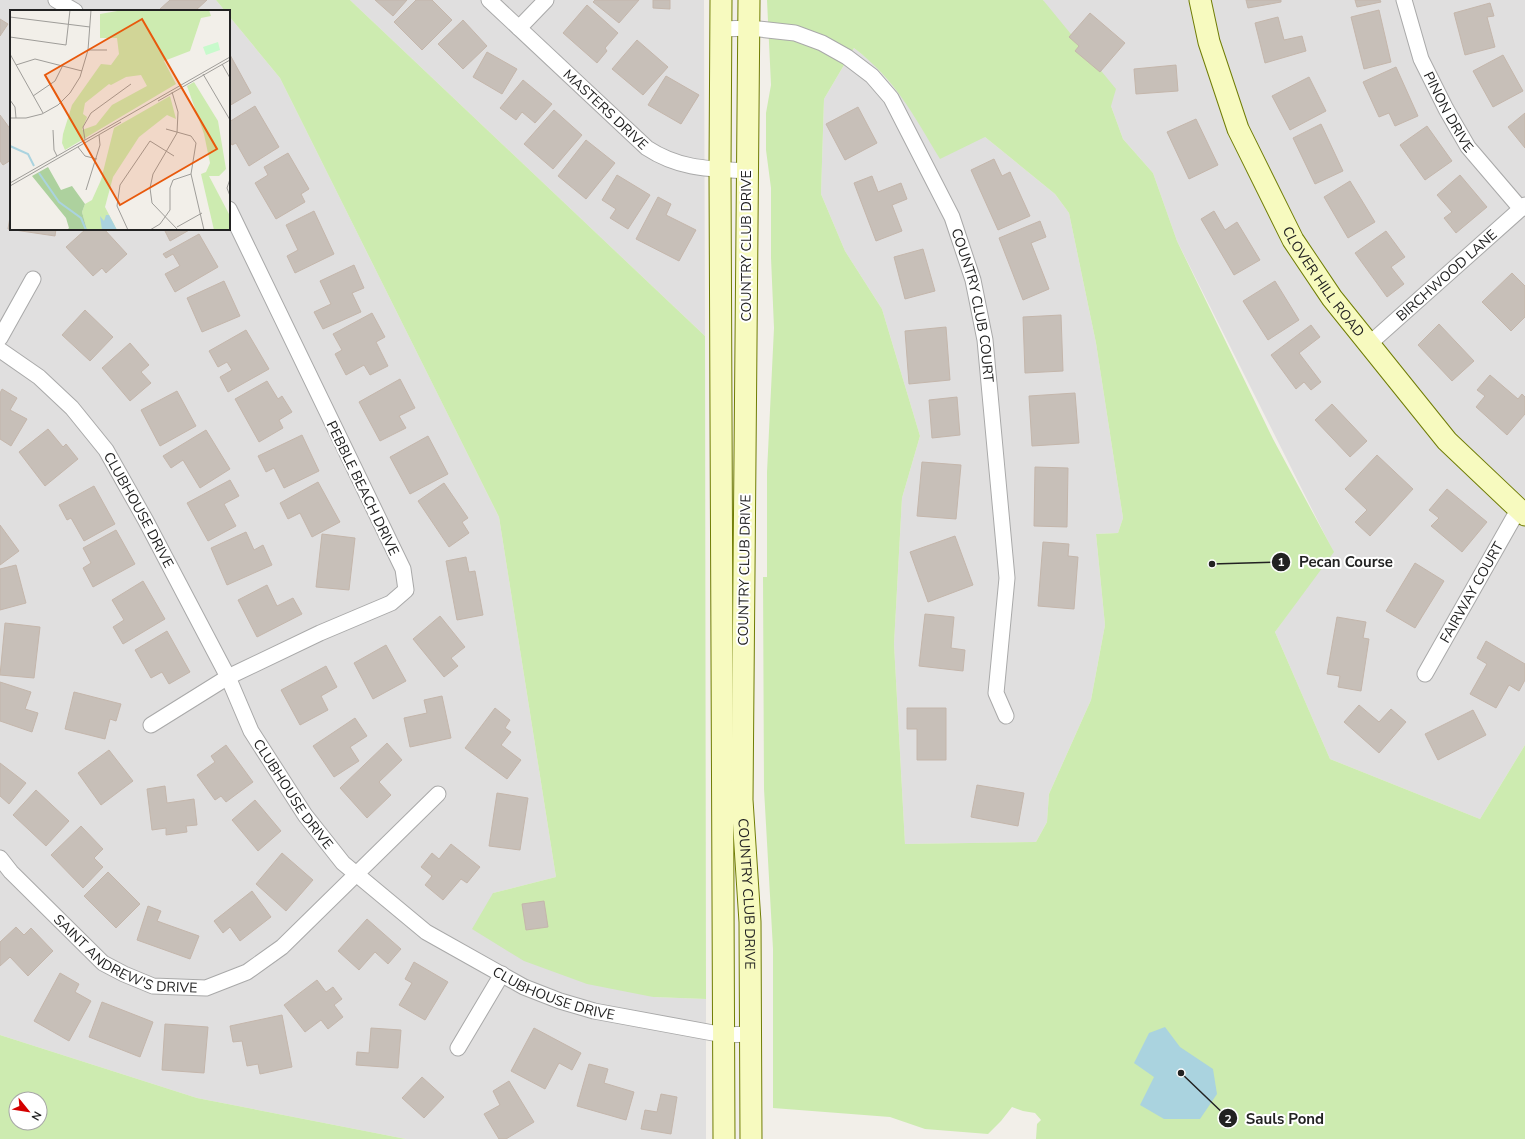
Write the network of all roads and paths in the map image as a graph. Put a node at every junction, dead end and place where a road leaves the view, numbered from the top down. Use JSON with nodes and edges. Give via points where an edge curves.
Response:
{"nodes":[{"id":1,"x":489,"y":0,"type":"edge"},
{"id":2,"x":546,"y":0,"type":"edge"},
{"id":3,"x":721,"y":0,"type":"edge"},
{"id":4,"x":749,"y":0,"type":"edge"},
{"id":5,"x":1200,"y":0,"type":"edge"},
{"id":6,"x":1404,"y":0,"type":"edge"},
{"id":7,"x":519,"y":28,"type":"junction"},
{"id":8,"x":750,"y":28,"type":"junction"},
{"id":9,"x":722,"y":30,"type":"junction"},
{"id":10,"x":720,"y":170,"type":"junction"},
{"id":11,"x":747,"y":171,"type":"junction"},
{"id":12,"x":1523,"y":207,"type":"edge"},
{"id":13,"x":230,"y":211,"type":"edge"},
{"id":14,"x":33,"y":279,"type":"dead end"},
{"id":15,"x":0,"y":338,"type":"edge"},
{"id":16,"x":1368,"y":345,"type":"junction"},
{"id":17,"x":0,"y":350,"type":"edge"},
{"id":18,"x":1521,"y":513,"type":"edge"},
{"id":19,"x":1425,"y":674,"type":"dead end"},
{"id":20,"x":228,"y":677,"type":"junction"},
{"id":21,"x":1006,"y":716,"type":"dead end"},
{"id":22,"x":151,"y":725,"type":"dead end"},
{"id":23,"x":438,"y":794,"type":"dead end"},
{"id":24,"x":0,"y":858,"type":"edge"},
{"id":25,"x":357,"y":875,"type":"junction"},
{"id":26,"x":6,"y":876,"type":"edge"},
{"id":27,"x":502,"y":974,"type":"junction"},
{"id":28,"x":751,"y":1034,"type":"junction"},
{"id":29,"x":724,"y":1035,"type":"junction"},
{"id":30,"x":458,"y":1048,"type":"dead end"},
{"id":31,"x":724,"y":1139,"type":"edge"},
{"id":32,"x":751,"y":1139,"type":"edge"}],
"edges":[{"from":1,"to":7,"type":"street","name":"MASTERS DRIVE"},
{"from":2,"to":7,"type":"street"},
{"from":3,"to":9,"type":"main road","name":"COUNTRY CLUB DRIVE"},
{"from":4,"to":8,"type":"main road","name":"COUNTRY CLUB DRIVE"},
{"from":5,"to":16,"type":"main road","name":"CLOVER HILL ROAD","via":[[1209,42],[1238,129],[1293,240]]},
{"from":6,"to":12,"type":"street","name":"PINON DRIVE","via":[[1421,59],[1446,109],[1468,147]]},
{"from":7,"to":10,"type":"street","name":"MASTERS DRIVE","via":[[647,148],[662,158],[683,166]]},
{"from":8,"to":9,"type":"street","name":"COUNTRY CLUB COURT"},
{"from":8,"to":11,"type":"main road","name":"COUNTRY CLUB DRIVE"},
{"from":8,"to":21,"type":"street","name":"COUNTRY CLUB COURT","via":[[795,33],[822,43],[847,57],[872,76],[891,98],[952,218],[973,280],[985,340],[1007,578],[996,693]]},
{"from":9,"to":10,"type":"main road","name":"COUNTRY CLUB DRIVE"},
{"from":10,"to":11,"type":"street","name":"MASTERS DRIVE"},
{"from":10,"to":29,"type":"main road","name":"COUNTRY CLUB DRIVE"},
{"from":11,"to":28,"type":"main road","name":"COUNTRY CLUB DRIVE","via":[[742,800],[750,922]]},
{"from":12,"to":16,"type":"street","name":"BIRCHWOOD LANE"},
{"from":13,"to":20,"type":"street","name":"PEBBLE BEACH DRIVE","via":[[403,569],[406,590],[391,603],[320,633]]},
{"from":14,"to":15,"type":"street"},
{"from":16,"to":18,"type":"main road","name":"CLOVER HILL ROAD","via":[[1447,441]]},
{"from":17,"to":20,"type":"street","name":"CLUBHOUSE DRIVE","via":[[39,377],[72,408],[106,450]]},
{"from":18,"to":19,"type":"street","name":"FAIRWAY COURT"},
{"from":20,"to":22,"type":"street"},
{"from":20,"to":25,"type":"street","name":"CLUBHOUSE DRIVE","via":[[251,731],[300,808],[343,863]]},
{"from":23,"to":25,"type":"street","name":"SAINT ANDREW'S DRIVE"},
{"from":24,"to":26,"type":"street","name":"SAINT ANDREW'S DRIVE"},
{"from":25,"to":26,"type":"street","name":"SAINT ANDREW'S DRIVE","via":[[282,947],[248,972],[206,988],[186,989],[153,986],[104,963]]},
{"from":25,"to":27,"type":"street","name":"CLUBHOUSE DRIVE","via":[[426,932]]},
{"from":27,"to":29,"type":"street","name":"CLUBHOUSE DRIVE","via":[[524,987],[594,1011]]},
{"from":27,"to":30,"type":"street"},
{"from":28,"to":29,"type":"street","name":"CLUBHOUSE DRIVE"},
{"from":28,"to":32,"type":"main road","name":"COUNTRY CLUB DRIVE"},
{"from":29,"to":31,"type":"main road","name":"COUNTRY CLUB DRIVE"}]}
